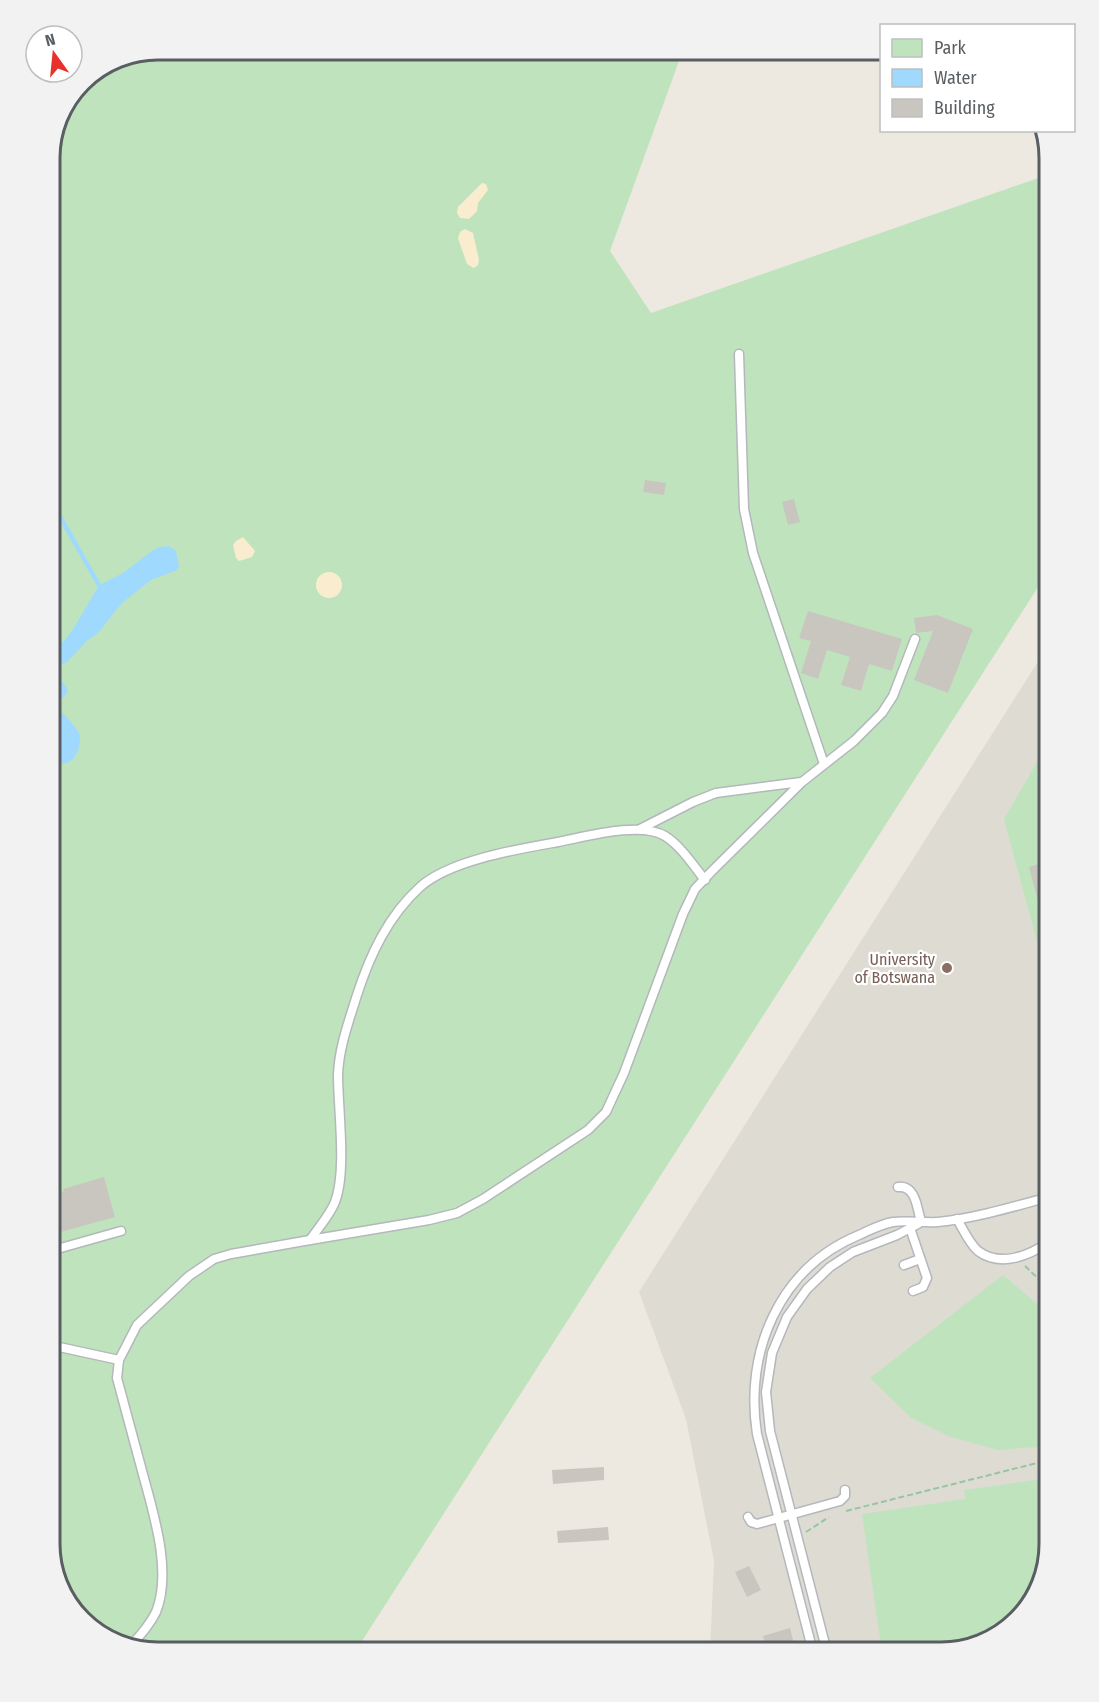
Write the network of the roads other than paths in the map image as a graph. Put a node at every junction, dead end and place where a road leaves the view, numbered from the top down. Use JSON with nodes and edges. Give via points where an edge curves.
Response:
{"nodes":[{"id":1,"x":739,"y":354,"type":"dead end"},
{"id":2,"x":915,"y":639,"type":"dead end"},
{"id":3,"x":824,"y":764,"type":"junction"},
{"id":4,"x":802,"y":782,"type":"junction"},
{"id":5,"x":638,"y":830,"type":"junction"},
{"id":6,"x":705,"y":880,"type":"junction"},
{"id":7,"x":898,"y":1187,"type":"dead end"},
{"id":8,"x":1039,"y":1200,"type":"edge"},
{"id":9,"x":957,"y":1219,"type":"junction"},
{"id":10,"x":921,"y":1222,"type":"junction"},
{"id":11,"x":910,"y":1228,"type":"junction"},
{"id":12,"x":121,"y":1231,"type":"dead end"},
{"id":13,"x":310,"y":1240,"type":"junction"},
{"id":14,"x":60,"y":1248,"type":"edge"},
{"id":15,"x":1039,"y":1249,"type":"edge"},
{"id":16,"x":920,"y":1259,"type":"junction"},
{"id":17,"x":904,"y":1265,"type":"dead end"},
{"id":18,"x":913,"y":1291,"type":"dead end"},
{"id":19,"x":60,"y":1347,"type":"edge"},
{"id":20,"x":119,"y":1360,"type":"junction"},
{"id":21,"x":845,"y":1491,"type":"dead end"},
{"id":22,"x":792,"y":1515,"type":"junction"},
{"id":23,"x":748,"y":1517,"type":"dead end"},
{"id":24,"x":779,"y":1518,"type":"junction"},
{"id":25,"x":137,"y":1640,"type":"edge"},
{"id":26,"x":810,"y":1642,"type":"edge"},
{"id":27,"x":824,"y":1642,"type":"edge"}],
"edges":[{"from":1,"to":3,"type":"lane","via":[[744,509],[753,553]]},
{"from":2,"to":3,"type":"lane","via":[[893,696],[882,713]]},
{"from":3,"to":4,"type":"lane"},
{"from":4,"to":5,"type":"lane","via":[[716,793]]},
{"from":4,"to":6,"type":"lane"},
{"from":5,"to":6,"type":"lane","via":[[656,831],[666,837]]},
{"from":5,"to":13,"type":"lane","via":[[516,849],[454,867],[422,885],[396,913],[369,959],[343,1040],[338,1072],[340,1182],[334,1203]]},
{"from":6,"to":13,"type":"lane","via":[[695,889],[682,914],[606,1112],[588,1130],[457,1213]]},
{"from":7,"to":10,"type":"lane","via":[[912,1192]]},
{"from":8,"to":9,"type":"lane"},
{"from":9,"to":10,"type":"lane"},
{"from":9,"to":15,"type":"lane","via":[[973,1245],[996,1258],[1016,1258]]},
{"from":10,"to":11,"type":"lane"},
{"from":10,"to":24,"type":"lane","via":[[894,1222],[846,1240],[821,1256],[796,1281],[775,1311],[759,1349],[753,1413]]},
{"from":11,"to":16,"type":"lane"},
{"from":11,"to":22,"type":"lane","via":[[853,1252],[830,1267],[807,1289],[787,1317],[772,1353],[767,1412]]},
{"from":12,"to":14,"type":"lane"},
{"from":13,"to":20,"type":"lane","via":[[231,1254],[203,1265],[137,1325]]},
{"from":16,"to":17,"type":"lane"},
{"from":16,"to":18,"type":"lane","via":[[926,1281],[921,1289]]},
{"from":19,"to":20,"type":"lane"},
{"from":20,"to":25,"type":"lane","via":[[117,1378],[160,1550],[162,1582],[156,1612]]},
{"from":21,"to":22,"type":"lane","via":[[846,1496],[840,1501],[819,1502]]},
{"from":22,"to":24,"type":"lane"},
{"from":22,"to":27,"type":"lane"},
{"from":23,"to":24,"type":"lane","via":[[757,1524]]},
{"from":24,"to":26,"type":"lane"}]}
